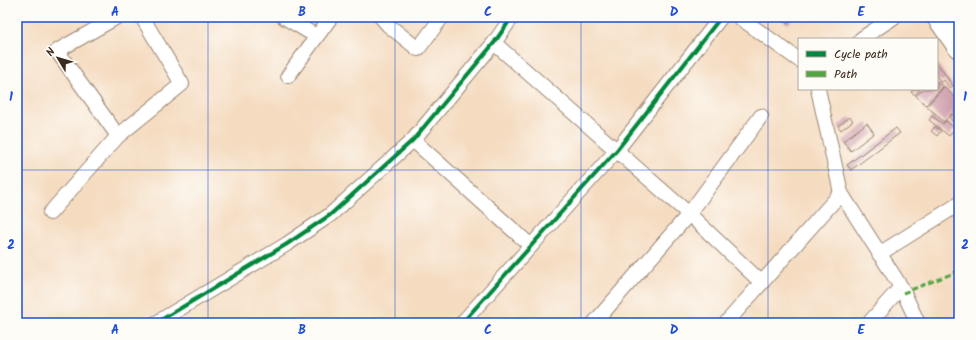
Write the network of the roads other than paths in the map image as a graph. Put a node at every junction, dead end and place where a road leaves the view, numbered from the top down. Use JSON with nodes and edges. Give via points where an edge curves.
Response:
{"nodes":[{"id":1,"x":117,"y":17,"type":"edge"},
{"id":2,"x":142,"y":17,"type":"edge"},
{"id":3,"x":284,"y":17,"type":"edge"},
{"id":4,"x":331,"y":17,"type":"edge"},
{"id":5,"x":381,"y":17,"type":"edge"},
{"id":6,"x":442,"y":17,"type":"edge"},
{"id":7,"x":512,"y":17,"type":"edge"},
{"id":8,"x":721,"y":17,"type":"edge"},
{"id":9,"x":739,"y":17,"type":"edge"},
{"id":10,"x":894,"y":17,"type":"edge"},
{"id":11,"x":938,"y":17,"type":"edge"},
{"id":12,"x":316,"y":36,"type":"junction"},
{"id":13,"x":862,"y":38,"type":"edge"},
{"id":14,"x":494,"y":43,"type":"junction"},
{"id":15,"x":959,"y":47,"type":"edge"},
{"id":16,"x":798,"y":59,"type":"edge"},
{"id":17,"x":288,"y":76,"type":"dead end"},
{"id":18,"x":818,"y":90,"type":"edge"},
{"id":19,"x":761,"y":116,"type":"dead end"},
{"id":20,"x":118,"y":136,"type":"junction"},
{"id":21,"x":413,"y":140,"type":"junction"},
{"id":22,"x":617,"y":150,"type":"junction"},
{"id":23,"x":841,"y":193,"type":"junction"},
{"id":24,"x":959,"y":204,"type":"edge"},
{"id":25,"x":50,"y":213,"type":"dead end"},
{"id":26,"x":689,"y":214,"type":"junction"},
{"id":27,"x":531,"y":246,"type":"junction"},
{"id":28,"x":880,"y":254,"type":"junction"},
{"id":29,"x":762,"y":283,"type":"junction"},
{"id":30,"x":900,"y":287,"type":"junction"},
{"id":31,"x":156,"y":323,"type":"edge"},
{"id":32,"x":462,"y":323,"type":"edge"},
{"id":33,"x":594,"y":323,"type":"edge"},
{"id":34,"x":726,"y":323,"type":"edge"},
{"id":35,"x":869,"y":323,"type":"edge"},
{"id":36,"x":918,"y":323,"type":"edge"}],
"edges":[{"from":1,"to":20,"type":"street","via":[[57,51]]},
{"from":2,"to":20,"type":"street","via":[[182,84]]},
{"from":3,"to":12,"type":"street"},
{"from":4,"to":12,"type":"street"},
{"from":5,"to":6,"type":"street","via":[[418,49]]},
{"from":7,"to":14,"type":"street"},
{"from":8,"to":22,"type":"street"},
{"from":9,"to":16,"type":"street"},
{"from":10,"to":13,"type":"street"},
{"from":11,"to":15,"type":"main road"},
{"from":12,"to":17,"type":"street"},
{"from":14,"to":21,"type":"street"},
{"from":14,"to":22,"type":"street"},
{"from":18,"to":23,"type":"street"},
{"from":19,"to":26,"type":"street"},
{"from":20,"to":25,"type":"street"},
{"from":21,"to":27,"type":"street"},
{"from":21,"to":31,"type":"street","via":[[330,215]]},
{"from":22,"to":26,"type":"street"},
{"from":22,"to":27,"type":"street"},
{"from":23,"to":28,"type":"street"},
{"from":23,"to":29,"type":"street"},
{"from":24,"to":28,"type":"street"},
{"from":26,"to":29,"type":"street"},
{"from":26,"to":33,"type":"street"},
{"from":27,"to":32,"type":"street"},
{"from":28,"to":30,"type":"street"},
{"from":29,"to":34,"type":"street"},
{"from":30,"to":35,"type":"street"},
{"from":30,"to":36,"type":"street"}]}
